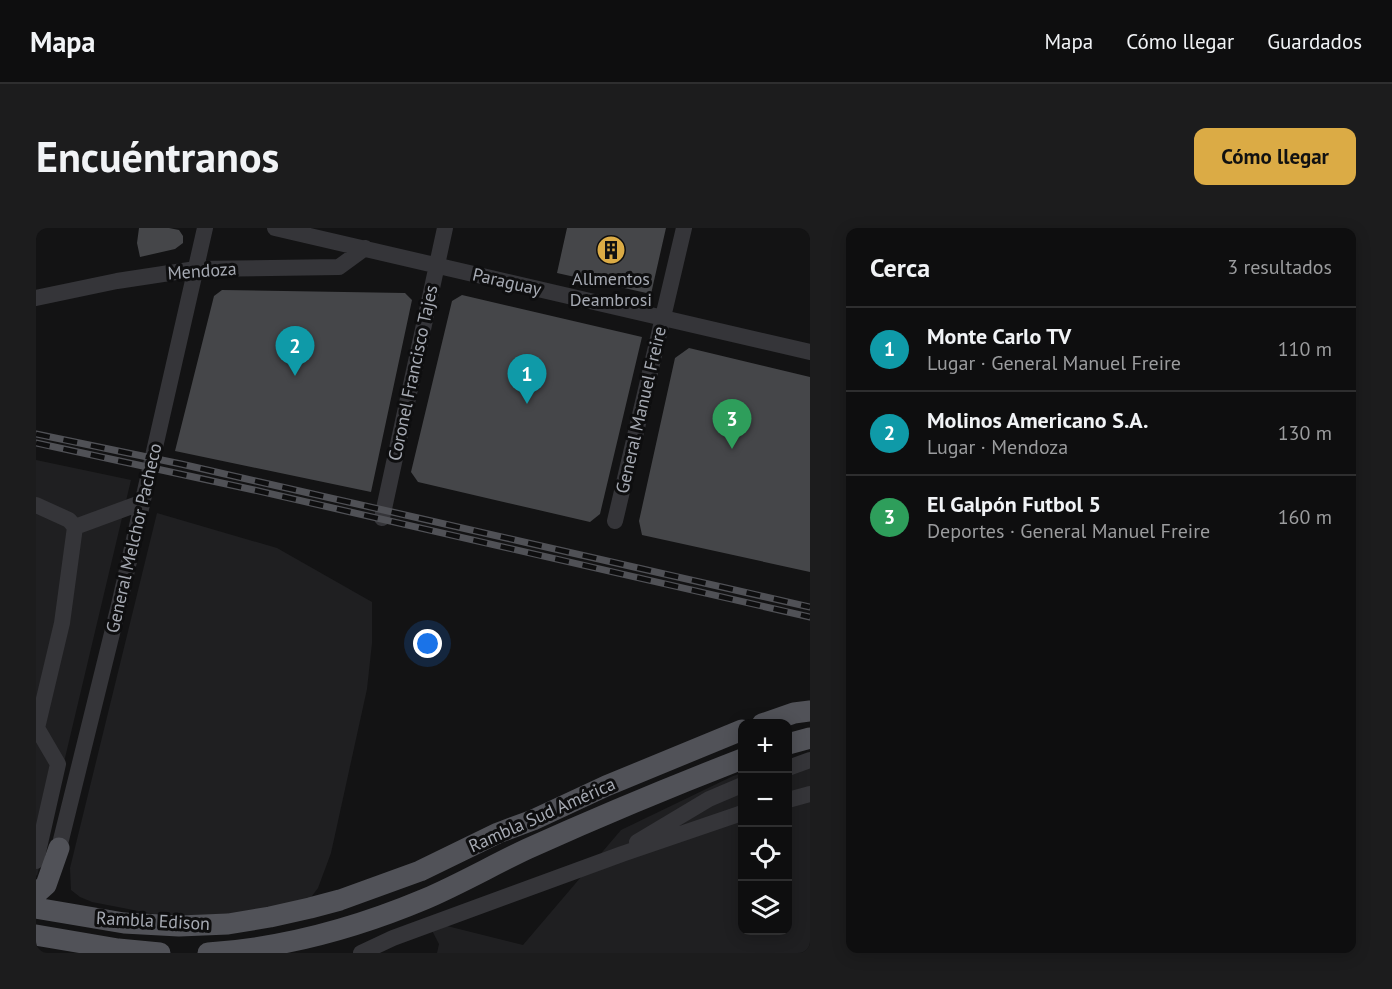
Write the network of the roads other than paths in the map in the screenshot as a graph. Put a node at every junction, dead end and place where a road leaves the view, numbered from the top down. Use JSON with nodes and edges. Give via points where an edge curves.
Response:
{"nodes":[{"id":1,"x":205,"y":228,"type":"edge"},
{"id":2,"x":275,"y":228,"type":"edge"},
{"id":3,"x":445,"y":228,"type":"edge"},
{"id":4,"x":684,"y":228,"type":"edge"},
{"id":5,"x":364,"y":248,"type":"junction"},
{"id":6,"x":437,"y":266,"type":"junction"},
{"id":7,"x":196,"y":269,"type":"junction"},
{"id":8,"x":36,"y":297,"type":"edge"},
{"id":9,"x":663,"y":318,"type":"junction"},
{"id":10,"x":810,"y":352,"type":"edge"},
{"id":11,"x":143,"y":502,"type":"junction"},
{"id":12,"x":36,"y":505,"type":"edge"},
{"id":13,"x":382,"y":518,"type":"dead end"},
{"id":14,"x":615,"y":521,"type":"dead end"},
{"id":15,"x":75,"y":527,"type":"junction"},
{"id":16,"x":810,"y":711,"type":"edge"},
{"id":17,"x":775,"y":719,"type":"edge"},
{"id":18,"x":738,"y":732,"type":"edge"},
{"id":19,"x":810,"y":738,"type":"edge"},
{"id":20,"x":792,"y":743,"type":"edge"},
{"id":21,"x":810,"y":760,"type":"edge"},
{"id":22,"x":738,"y":761,"type":"edge"},
{"id":23,"x":792,"y":767,"type":"edge"},
{"id":24,"x":738,"y":787,"type":"edge"},
{"id":25,"x":810,"y":794,"type":"edge"},
{"id":26,"x":792,"y":799,"type":"edge"},
{"id":27,"x":738,"y":814,"type":"edge"},
{"id":28,"x":59,"y":848,"type":"junction"},
{"id":29,"x":622,"y":854,"type":"junction"},
{"id":30,"x":36,"y":861,"type":"edge"},
{"id":31,"x":36,"y":870,"type":"edge"},
{"id":32,"x":36,"y":894,"type":"edge"},
{"id":33,"x":340,"y":900,"type":"joint"},
{"id":34,"x":36,"y":908,"type":"edge"},
{"id":35,"x":369,"y":920,"type":"joint"},
{"id":36,"x":36,"y":935,"type":"edge"},
{"id":37,"x":160,"y":953,"type":"edge"},
{"id":38,"x":208,"y":953,"type":"edge"},
{"id":39,"x":361,"y":953,"type":"edge"}],
"edges":[{"from":1,"to":7,"type":"street","name":"General Melchor Pacheco"},
{"from":2,"to":5,"type":"street","name":"Paraguay"},
{"from":3,"to":6,"type":"street","name":"Coronel Francisco Tajes"},
{"from":4,"to":9,"type":"street","name":"General Manuel Freire"},
{"from":5,"to":6,"type":"street","name":"Paraguay"},
{"from":5,"to":7,"type":"street","name":"Mendoza","via":[[339,267]]},
{"from":6,"to":9,"type":"street","name":"Paraguay"},
{"from":6,"to":13,"type":"street","name":"Coronel Francisco Tajes"},
{"from":7,"to":8,"type":"street","name":"Mendoza"},
{"from":7,"to":11,"type":"street","name":"General Melchor Pacheco"},
{"from":9,"to":10,"type":"street","name":"Paraguay"},
{"from":9,"to":14,"type":"street","name":"General Manuel Freire"},
{"from":11,"to":15,"type":"street"},
{"from":11,"to":28,"type":"street","name":"General Melchor Pacheco"},
{"from":12,"to":15,"type":"street","via":[[69,520]]},
{"from":15,"to":30,"type":"street","via":[[62,623],[37,728],[58,764]]},
{"from":16,"to":17,"type":"main road"},
{"from":18,"to":33,"type":"main road","name":"Rambla Sud América","via":[[498,833],[420,871]]},
{"from":19,"to":20,"type":"main road"},
{"from":21,"to":23,"type":"street"},
{"from":22,"to":35,"type":"main road","name":"Rambla Sud América","via":[[616,810],[427,898]]},
{"from":24,"to":29,"type":"street","via":[[709,799]]},
{"from":25,"to":26,"type":"street"},
{"from":27,"to":29,"type":"street"},
{"from":28,"to":31,"type":"main road"},
{"from":28,"to":32,"type":"main road","via":[[46,885]]},
{"from":29,"to":39,"type":"street"},
{"from":33,"to":34,"type":"main road","name":"Rambla Edison","via":[[228,924],[179,926],[124,923]]},
{"from":35,"to":38,"type":"main road","name":"Rambla Edison","via":[[290,942]]},
{"from":36,"to":37,"type":"main road","name":"Rambla Edison","via":[[118,950]]}]}
